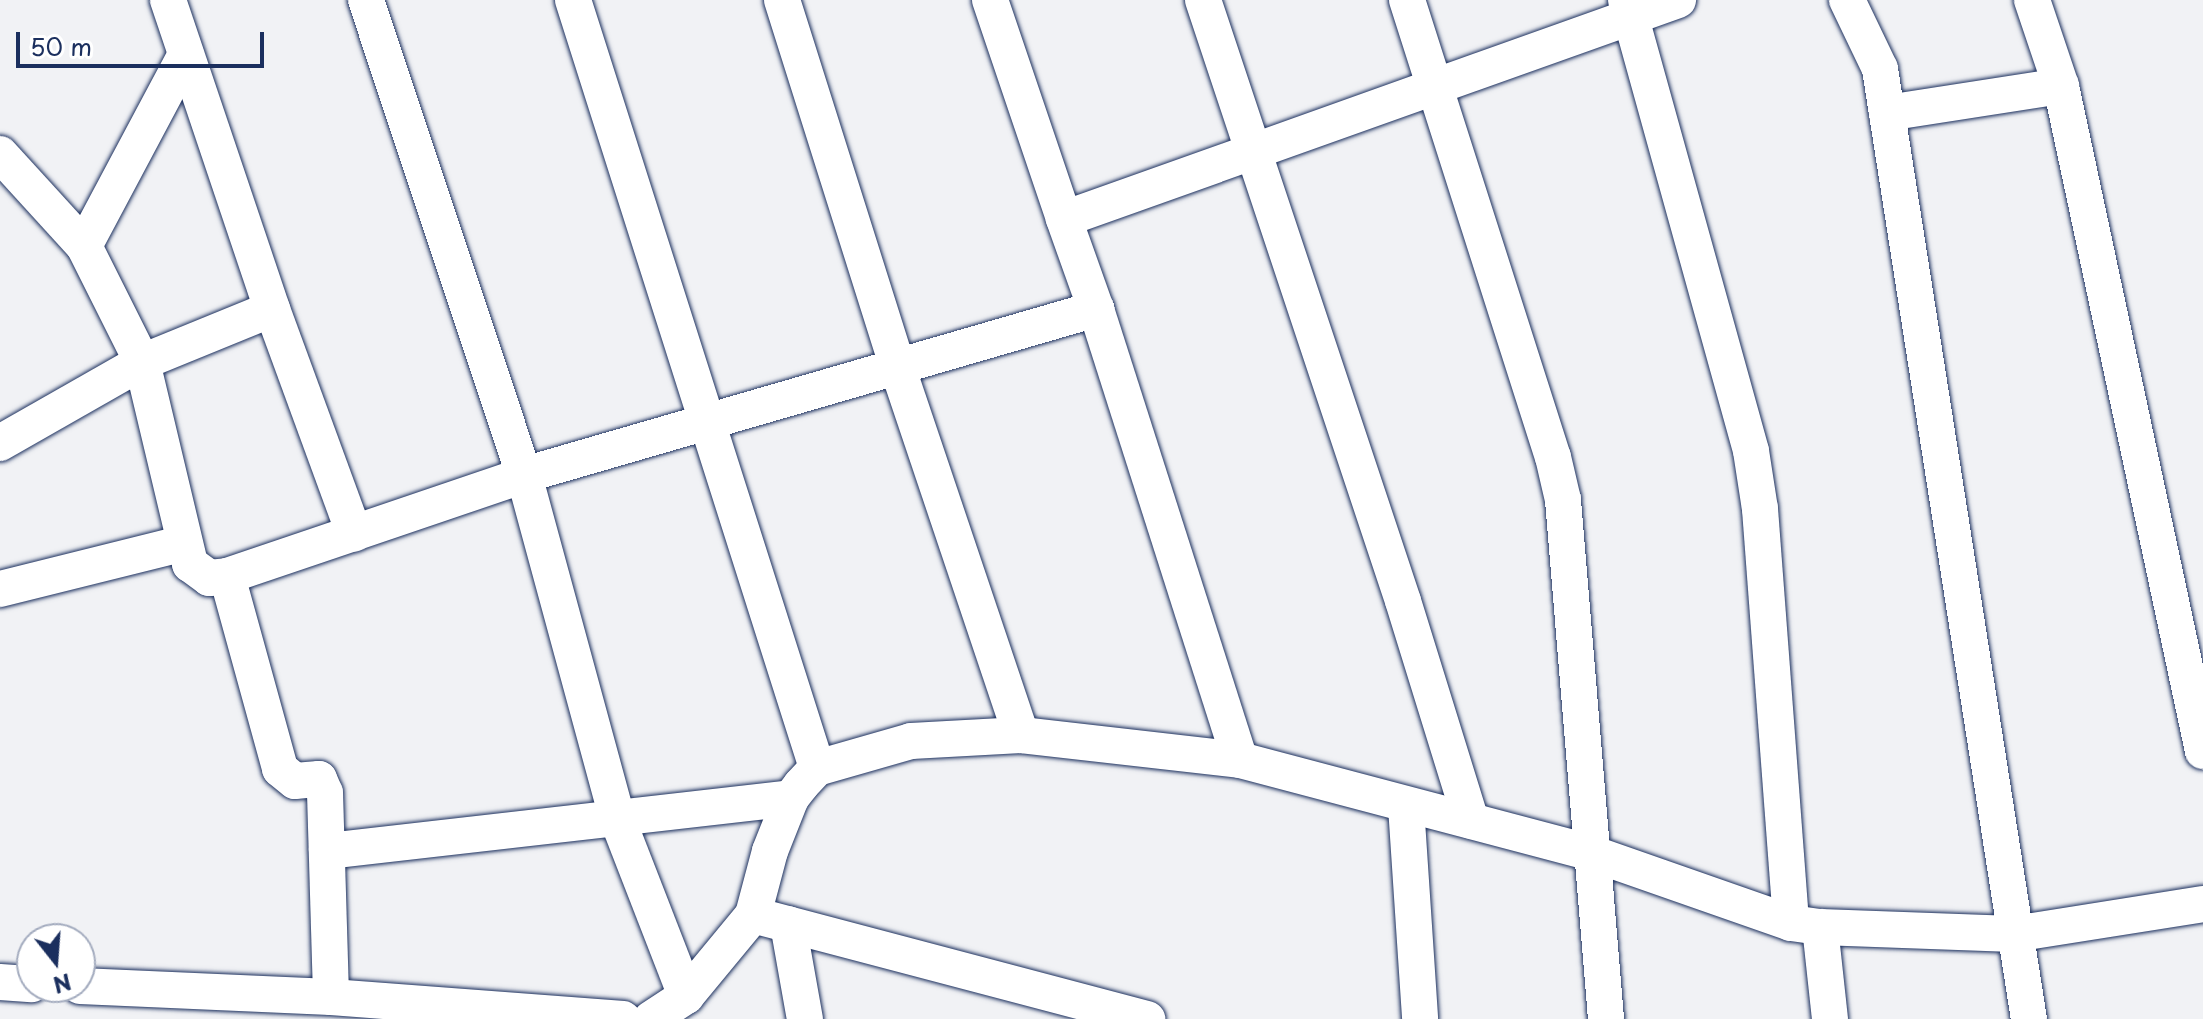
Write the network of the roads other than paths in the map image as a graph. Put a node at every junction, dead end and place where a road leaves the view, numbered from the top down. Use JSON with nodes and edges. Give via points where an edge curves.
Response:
{"nodes":[{"id":1,"x":168,"y":0,"type":"edge"},
{"id":2,"x":366,"y":0,"type":"edge"},
{"id":3,"x":573,"y":0,"type":"edge"},
{"id":4,"x":782,"y":0,"type":"edge"},
{"id":5,"x":990,"y":0,"type":"edge"},
{"id":6,"x":1203,"y":0,"type":"edge"},
{"id":7,"x":1407,"y":0,"type":"edge"},
{"id":8,"x":1678,"y":0,"type":"edge"},
{"id":9,"x":1847,"y":0,"type":"edge"},
{"id":10,"x":2032,"y":0,"type":"edge"},
{"id":11,"x":1630,"y":9,"type":"edge"},
{"id":12,"x":186,"y":54,"type":"junction"},
{"id":13,"x":1435,"y":86,"type":"junction"},
{"id":14,"x":2061,"y":86,"type":"junction"},
{"id":15,"x":1887,"y":113,"type":"junction"},
{"id":16,"x":1252,"y":150,"type":"junction"},
{"id":17,"x":0,"y":154,"type":"edge"},
{"id":18,"x":1064,"y":219,"type":"junction"},
{"id":19,"x":84,"y":246,"type":"junction"},
{"id":20,"x":272,"y":309,"type":"junction"},
{"id":21,"x":1096,"y":309,"type":"junction"},
{"id":22,"x":142,"y":362,"type":"junction"},
{"id":23,"x":898,"y":369,"type":"junction"},
{"id":24,"x":708,"y":422,"type":"junction"},
{"id":25,"x":0,"y":443,"type":"edge"},
{"id":26,"x":524,"y":475,"type":"junction"},
{"id":27,"x":354,"y":533,"type":"junction"},
{"id":28,"x":184,"y":543,"type":"junction"},
{"id":29,"x":227,"y":576,"type":"junction"},
{"id":30,"x":0,"y":589,"type":"edge"},
{"id":31,"x":1021,"y":735,"type":"junction"},
{"id":32,"x":2203,"y":751,"type":"edge"},
{"id":33,"x":1240,"y":760,"type":"junction"},
{"id":34,"x":817,"y":768,"type":"junction"},
{"id":35,"x":791,"y":798,"type":"junction"},
{"id":36,"x":1406,"y":806,"type":"junction"},
{"id":37,"x":617,"y":818,"type":"junction"},
{"id":38,"x":1471,"y":821,"type":"junction"},
{"id":39,"x":327,"y":851,"type":"junction"},
{"id":40,"x":1591,"y":853,"type":"junction"},
{"id":41,"x":2203,"y":904,"type":"edge"},
{"id":42,"x":753,"y":915,"type":"junction"},
{"id":43,"x":788,"y":924,"type":"junction"},
{"id":44,"x":1806,"y":925,"type":"junction"},
{"id":45,"x":2014,"y":934,"type":"junction"},
{"id":46,"x":96,"y":988,"type":"edge"},
{"id":47,"x":686,"y":996,"type":"junction"},
{"id":48,"x":331,"y":997,"type":"junction"},
{"id":49,"x":230,"y":1006,"type":"edge"},
{"id":50,"x":560,"y":1016,"type":"edge"},
{"id":51,"x":623,"y":1019,"type":"edge"},
{"id":52,"x":651,"y":1019,"type":"edge"},
{"id":53,"x":805,"y":1019,"type":"edge"},
{"id":54,"x":1148,"y":1019,"type":"edge"},
{"id":55,"x":1420,"y":1019,"type":"edge"},
{"id":56,"x":1606,"y":1019,"type":"edge"},
{"id":57,"x":1830,"y":1019,"type":"edge"},
{"id":58,"x":2029,"y":1019,"type":"edge"}],
"edges":[{"from":1,"to":12,"type":"street"},
{"from":2,"to":26,"type":"street"},
{"from":3,"to":24,"type":"street"},
{"from":4,"to":23,"type":"street"},
{"from":5,"to":18,"type":"street"},
{"from":6,"to":16,"type":"street"},
{"from":7,"to":13,"type":"street"},
{"from":8,"to":11,"type":"street"},
{"from":9,"to":15,"type":"street","via":[[1880,69]]},
{"from":10,"to":14,"type":"street"},
{"from":11,"to":13,"type":"street"},
{"from":11,"to":44,"type":"street","via":[[1751,451]]},
{"from":12,"to":19,"type":"street"},
{"from":12,"to":20,"type":"street"},
{"from":13,"to":16,"type":"street"},
{"from":13,"to":40,"type":"street","via":[[1563,500]]},
{"from":14,"to":15,"type":"street"},
{"from":14,"to":32,"type":"street"},
{"from":15,"to":45,"type":"street"},
{"from":16,"to":18,"type":"street"},
{"from":16,"to":38,"type":"street"},
{"from":17,"to":19,"type":"street"},
{"from":18,"to":21,"type":"street"},
{"from":19,"to":22,"type":"street"},
{"from":20,"to":22,"type":"street"},
{"from":20,"to":27,"type":"street"},
{"from":21,"to":23,"type":"street"},
{"from":21,"to":33,"type":"street"},
{"from":22,"to":25,"type":"street"},
{"from":22,"to":28,"type":"street"},
{"from":23,"to":24,"type":"street"},
{"from":23,"to":31,"type":"street"},
{"from":24,"to":26,"type":"street"},
{"from":24,"to":34,"type":"street"},
{"from":26,"to":27,"type":"street"},
{"from":26,"to":37,"type":"street"},
{"from":27,"to":29,"type":"street"},
{"from":28,"to":29,"type":"street","via":[[190,564],[200,575]]},
{"from":28,"to":30,"type":"street"},
{"from":29,"to":39,"type":"street","via":[[280,769],[295,781],[314,778],[323,785]]},
{"from":31,"to":33,"type":"street"},
{"from":31,"to":34,"type":"street","via":[[911,741]]},
{"from":33,"to":36,"type":"street"},
{"from":34,"to":35,"type":"street"},
{"from":35,"to":37,"type":"street"},
{"from":35,"to":42,"type":"street"},
{"from":36,"to":38,"type":"street"},
{"from":36,"to":55,"type":"street"},
{"from":37,"to":39,"type":"street"},
{"from":37,"to":47,"type":"street"},
{"from":38,"to":40,"type":"street"},
{"from":39,"to":48,"type":"street"},
{"from":40,"to":44,"type":"street"},
{"from":40,"to":56,"type":"street"},
{"from":41,"to":45,"type":"street"},
{"from":42,"to":43,"type":"street"},
{"from":42,"to":47,"type":"street"},
{"from":43,"to":53,"type":"street"},
{"from":43,"to":54,"type":"street"},
{"from":44,"to":45,"type":"street"},
{"from":44,"to":57,"type":"street"},
{"from":45,"to":58,"type":"street"},
{"from":46,"to":49,"type":"street"},
{"from":47,"to":52,"type":"street"},
{"from":48,"to":49,"type":"street"},
{"from":48,"to":50,"type":"street"},
{"from":50,"to":51,"type":"street"}]}
